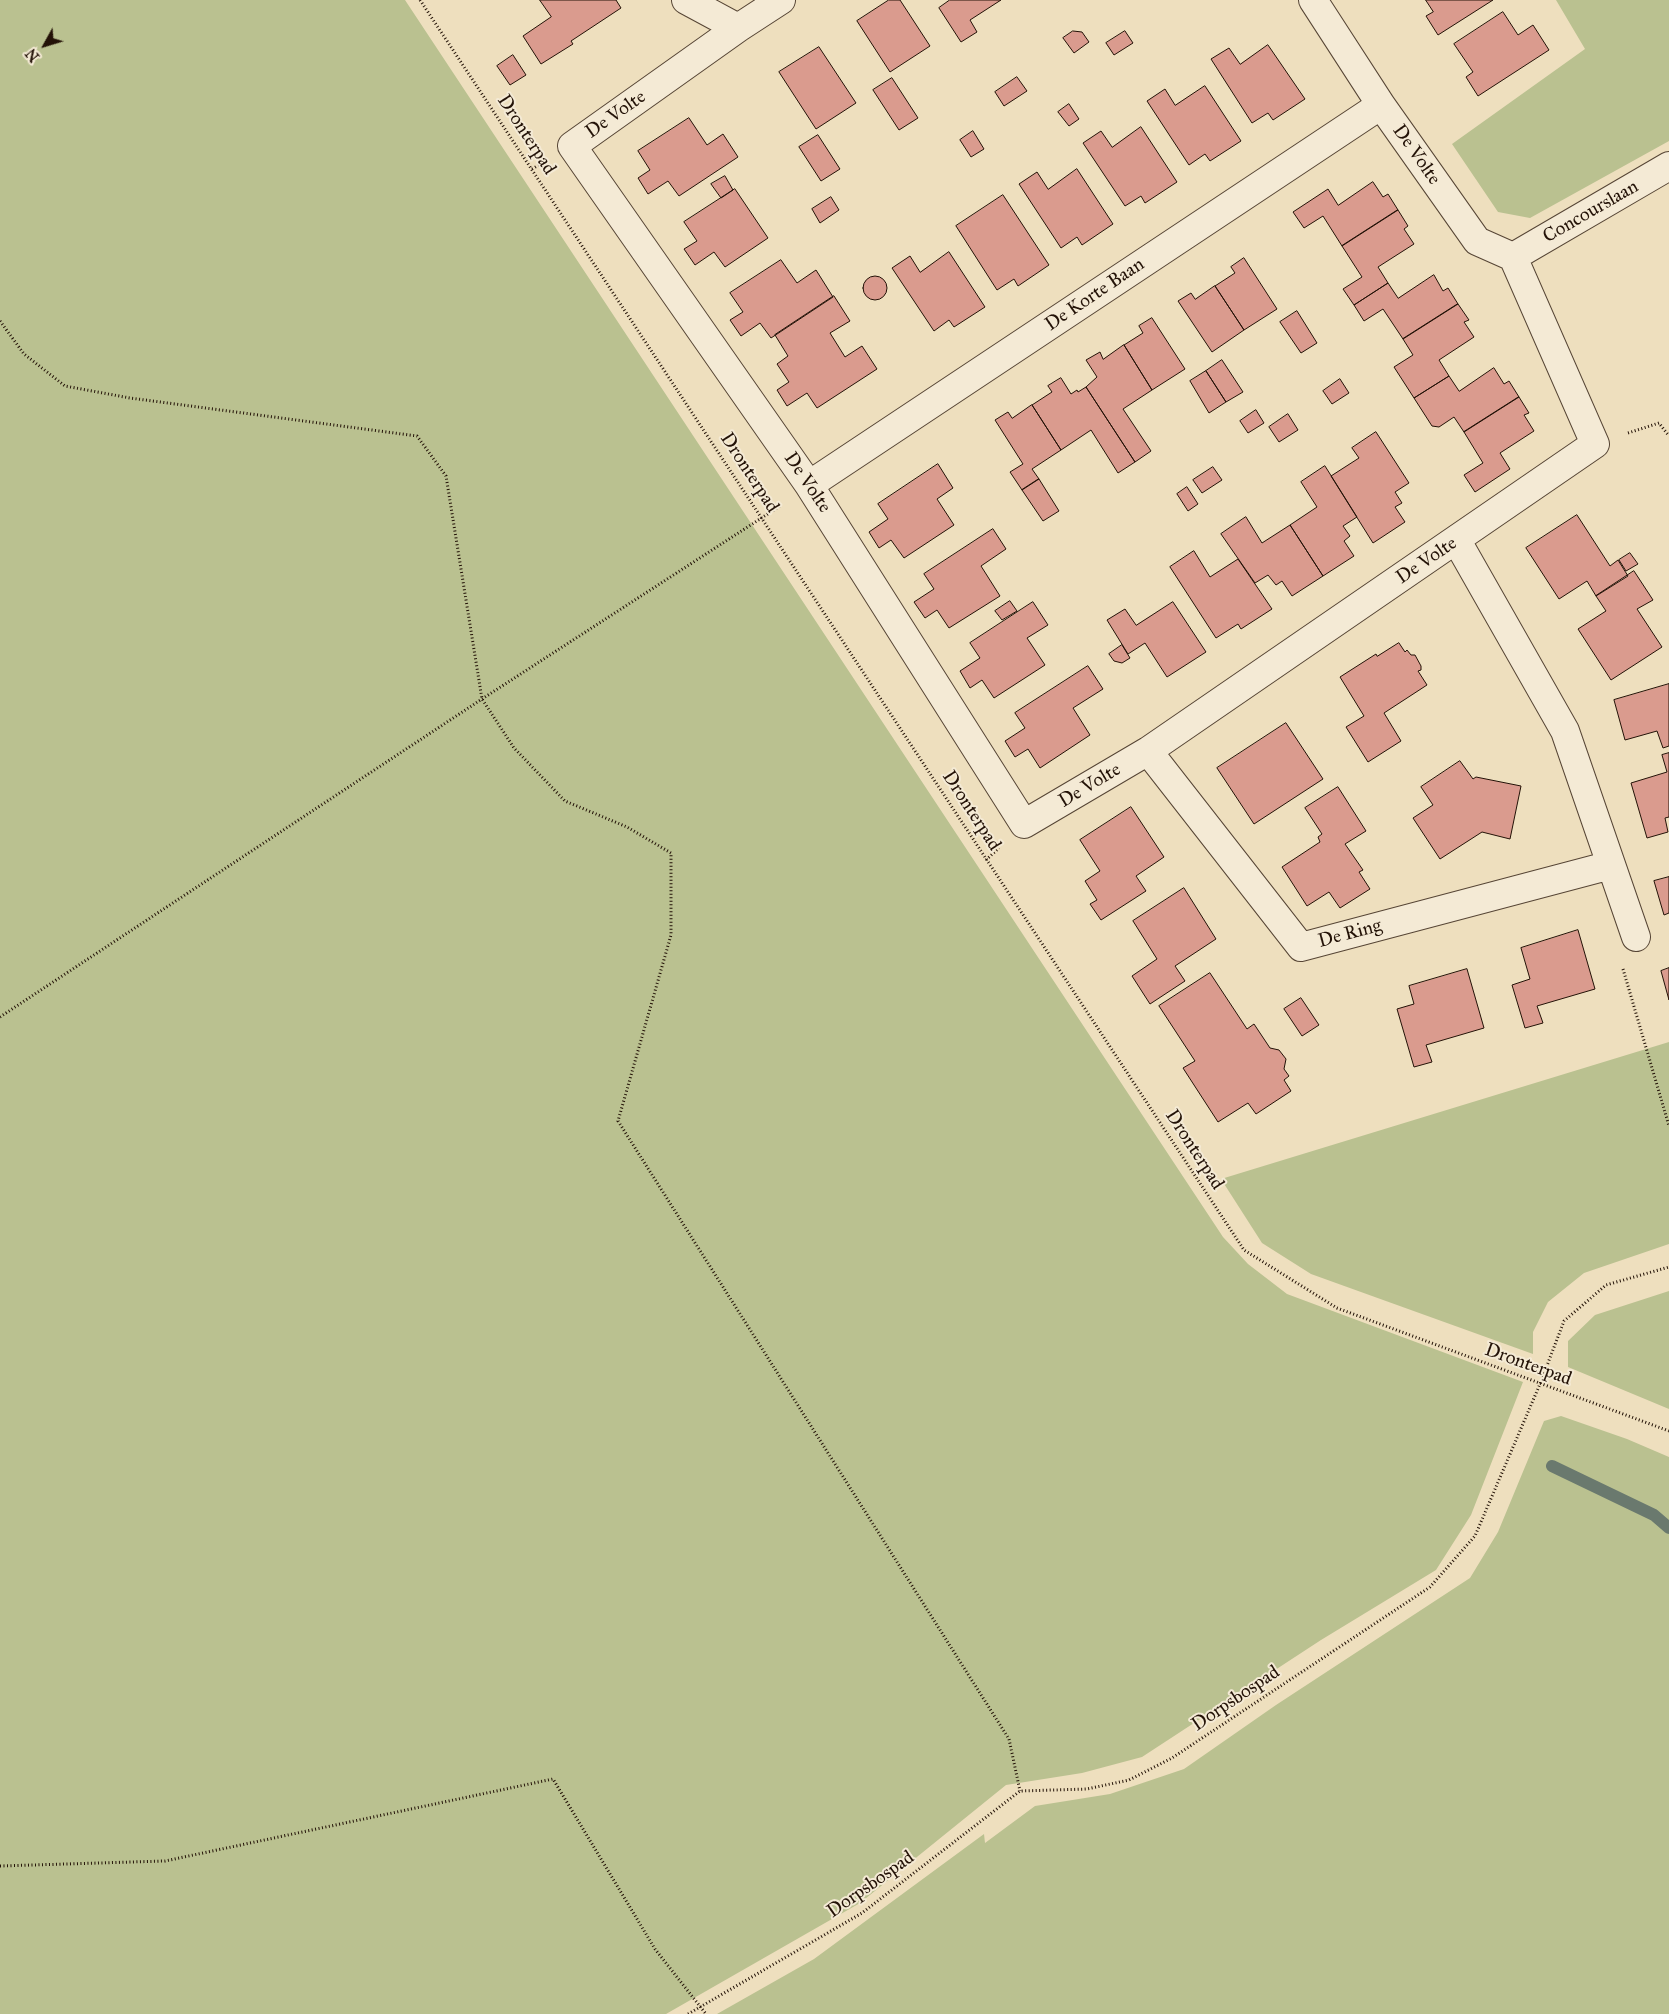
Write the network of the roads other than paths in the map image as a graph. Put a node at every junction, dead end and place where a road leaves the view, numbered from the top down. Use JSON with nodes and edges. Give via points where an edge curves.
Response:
{"nodes":[{"id":1,"x":686,"y":0,"type":"edge"},
{"id":2,"x":781,"y":0,"type":"edge"},
{"id":3,"x":1313,"y":0,"type":"edge"},
{"id":4,"x":738,"y":28,"type":"junction"},
{"id":5,"x":1381,"y":105,"type":"junction"},
{"id":6,"x":1669,"y":166,"type":"edge"},
{"id":7,"x":1513,"y":257,"type":"junction"},
{"id":8,"x":809,"y":484,"type":"junction"},
{"id":9,"x":1457,"y":540,"type":"junction"},
{"id":10,"x":1148,"y":751,"type":"junction"},
{"id":11,"x":1611,"y":865,"type":"junction"},
{"id":12,"x":1636,"y":937,"type":"dead end"}],
"edges":[{"from":1,"to":4,"type":"street"},
{"from":2,"to":4,"type":"street","name":"De Volte"},
{"from":3,"to":5,"type":"street","name":"De Volte"},
{"from":4,"to":8,"type":"street","name":"De Volte","via":[[572,146]]},
{"from":5,"to":7,"type":"street","name":"De Volte","via":[[1477,241]]},
{"from":5,"to":8,"type":"street","name":"De Korte Baan"},
{"from":6,"to":7,"type":"street","name":"Concourslaan"},
{"from":7,"to":9,"type":"street","name":"De Volte","via":[[1595,444]]},
{"from":8,"to":10,"type":"street","name":"De Volte","via":[[1024,824]]},
{"from":9,"to":10,"type":"street","name":"De Volte"},
{"from":9,"to":11,"type":"street","via":[[1565,731]]},
{"from":10,"to":11,"type":"street","name":"De Ring","via":[[1301,947]]},
{"from":11,"to":12,"type":"street"}]}
